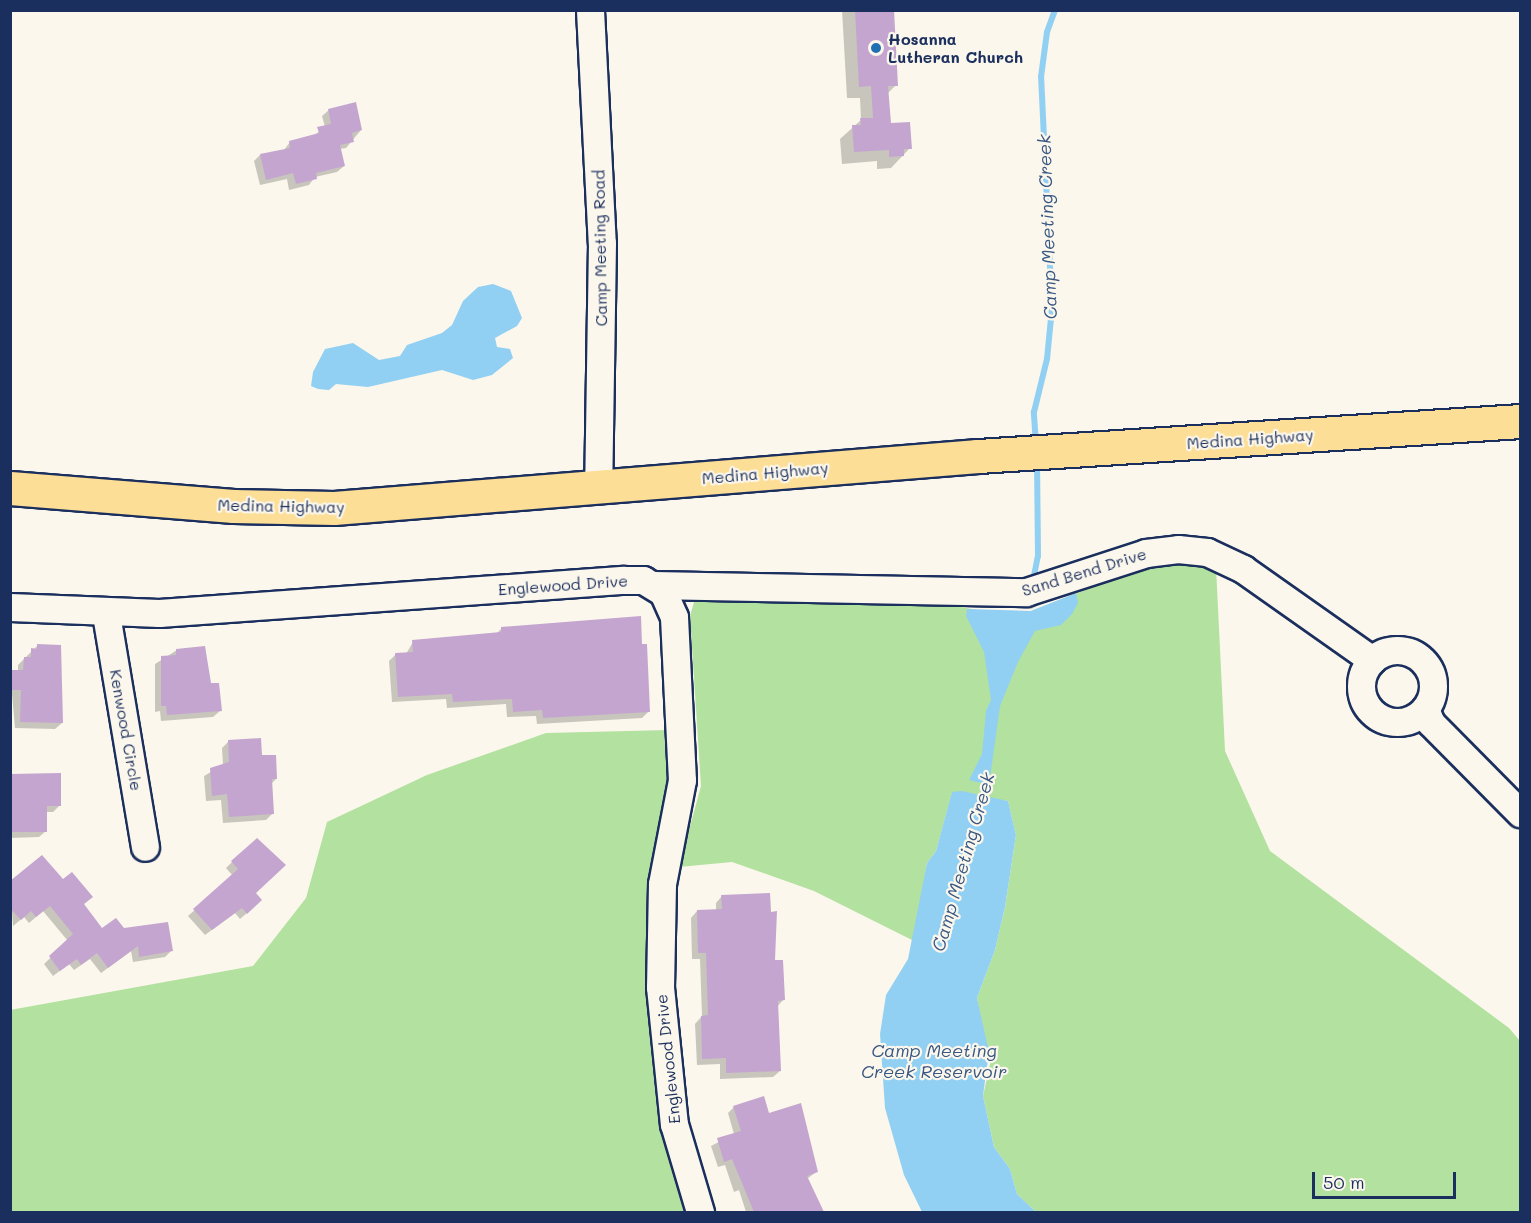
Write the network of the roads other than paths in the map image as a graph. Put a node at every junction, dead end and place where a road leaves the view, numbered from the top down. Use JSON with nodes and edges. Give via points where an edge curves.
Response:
{"nodes":[{"id":1,"x":590,"y":10,"type":"edge"},
{"id":2,"x":1521,"y":421,"type":"edge"},
{"id":3,"x":598,"y":486,"type":"junction"},
{"id":4,"x":10,"y":488,"type":"edge"},
{"id":5,"x":654,"y":585,"type":"junction"},
{"id":6,"x":10,"y":607,"type":"edge"},
{"id":7,"x":106,"y":614,"type":"junction"},
{"id":8,"x":1372,"y":660,"type":"junction"},
{"id":9,"x":1425,"y":709,"type":"junction"},
{"id":10,"x":1521,"y":813,"type":"edge"},
{"id":11,"x":146,"y":847,"type":"dead end"},
{"id":12,"x":700,"y":1212,"type":"edge"}],
"edges":[{"from":1,"to":3,"type":"street","name":"Camp Meeting Road","via":[[602,243]]},
{"from":2,"to":3,"type":"main road","name":"Medina Highway","via":[[978,456]]},
{"from":3,"to":4,"type":"main road","name":"Medina Highway","via":[[334,508],[233,506]]},
{"from":5,"to":7,"type":"street","name":"Englewood Drive","via":[[624,580]]},
{"from":5,"to":8,"type":"street","name":"Sand Bend Drive","via":[[1026,592],[1161,549],[1207,552],[1283,594]]},
{"from":5,"to":12,"type":"street","name":"Englewood Drive","via":[[670,600],[674,617],[682,780],[662,884],[658,935],[664,1042],[674,1124]]},
{"from":6,"to":7,"type":"street","name":"Englewood Drive"},
{"from":7,"to":11,"type":"street","name":"Kenwood Circle"},
{"from":8,"to":9,"type":"street","via":[[1388,651],[1406,651],[1425,664],[1433,686]]},
{"from":8,"to":9,"type":"street","via":[[1362,680],[1365,703],[1372,712],[1382,719],[1405,721]]},
{"from":9,"to":10,"type":"street","via":[[1431,723]]}]}
